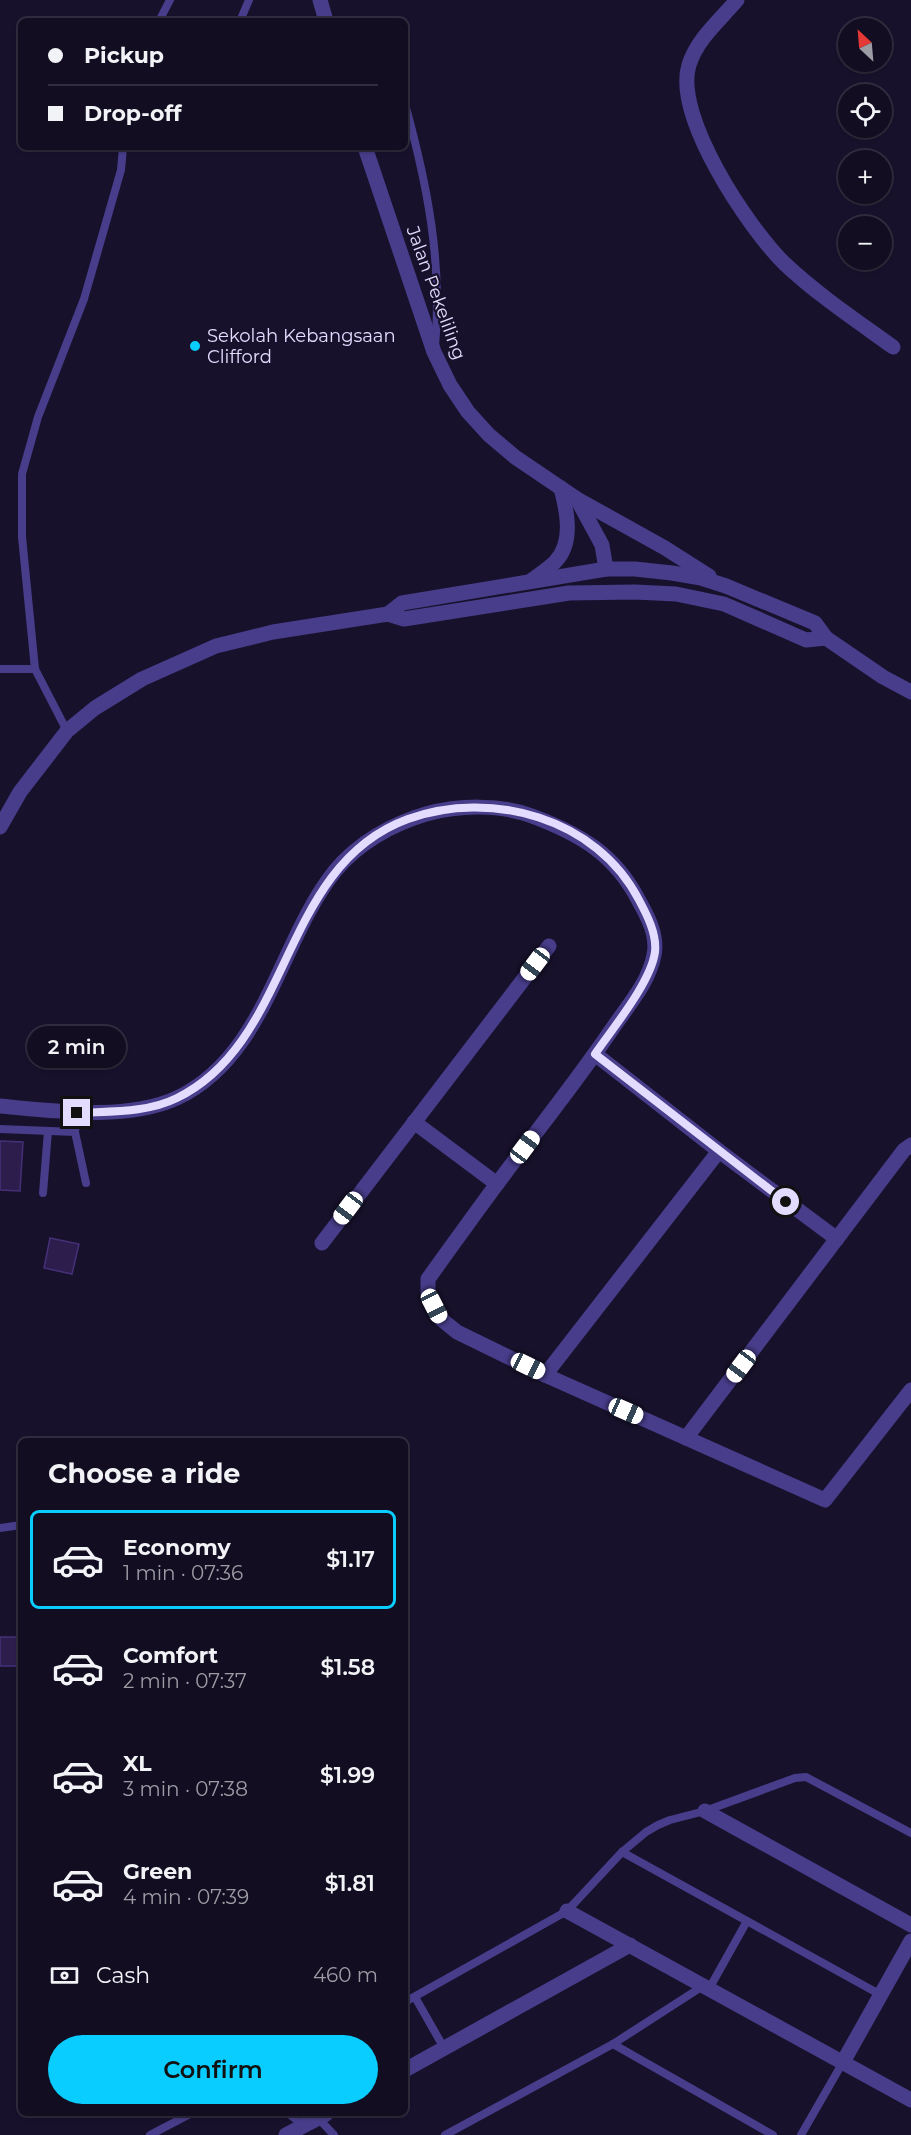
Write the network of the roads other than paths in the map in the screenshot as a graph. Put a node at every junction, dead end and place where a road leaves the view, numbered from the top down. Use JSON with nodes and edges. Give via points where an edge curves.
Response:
{"nodes":[{"id":1,"x":168,"y":0,"type":"edge"},
{"id":2,"x":249,"y":0,"type":"edge"},
{"id":3,"x":320,"y":0,"type":"edge"},
{"id":4,"x":737,"y":0,"type":"edge"},
{"id":5,"x":160,"y":18,"type":"edge"},
{"id":6,"x":241,"y":18,"type":"edge"},
{"id":7,"x":325,"y":18,"type":"edge"},
{"id":8,"x":408,"y":115,"type":"edge"},
{"id":9,"x":123,"y":150,"type":"edge"},
{"id":10,"x":366,"y":150,"type":"edge"},
{"id":11,"x":893,"y":347,"type":"dead end"},
{"id":12,"x":434,"y":352,"type":"junction"},
{"id":13,"x":561,"y":488,"type":"junction"},
{"id":14,"x":577,"y":499,"type":"junction"},
{"id":15,"x":606,"y":570,"type":"junction"},
{"id":16,"x":532,"y":580,"type":"junction"},
{"id":17,"x":726,"y":586,"type":"junction"},
{"id":18,"x":635,"y":592,"type":"junction"},
{"id":19,"x":569,"y":593,"type":"junction"},
{"id":20,"x":388,"y":614,"type":"junction"},
{"id":21,"x":826,"y":638,"type":"junction"},
{"id":22,"x":0,"y":669,"type":"edge"},
{"id":23,"x":35,"y":669,"type":"junction"},
{"id":24,"x":911,"y":692,"type":"edge"},
{"id":25,"x":67,"y":731,"type":"junction"},
{"id":26,"x":0,"y":827,"type":"edge"},
{"id":27,"x":549,"y":946,"type":"dead end"},
{"id":28,"x":595,"y":1054,"type":"junction"},
{"id":29,"x":0,"y":1106,"type":"edge"},
{"id":30,"x":77,"y":1113,"type":"junction"},
{"id":31,"x":414,"y":1122,"type":"junction"},
{"id":32,"x":0,"y":1129,"type":"edge"},
{"id":33,"x":48,"y":1131,"type":"junction"},
{"id":34,"x":75,"y":1132,"type":"junction"},
{"id":35,"x":911,"y":1145,"type":"edge"},
{"id":36,"x":719,"y":1151,"type":"junction"},
{"id":37,"x":86,"y":1183,"type":"dead end"},
{"id":38,"x":497,"y":1184,"type":"junction"},
{"id":39,"x":43,"y":1193,"type":"dead end"},
{"id":40,"x":837,"y":1239,"type":"junction"},
{"id":41,"x":322,"y":1243,"type":"dead end"},
{"id":42,"x":545,"y":1375,"type":"junction"},
{"id":43,"x":911,"y":1390,"type":"edge"},
{"id":44,"x":686,"y":1438,"type":"junction"},
{"id":45,"x":18,"y":1525,"type":"edge"},
{"id":46,"x":0,"y":1528,"type":"edge"},
{"id":47,"x":705,"y":1811,"type":"junction"},
{"id":48,"x":911,"y":1833,"type":"edge"},
{"id":49,"x":622,"y":1852,"type":"junction"},
{"id":50,"x":567,"y":1911,"type":"junction"},
{"id":51,"x":747,"y":1921,"type":"junction"},
{"id":52,"x":911,"y":1925,"type":"edge"},
{"id":53,"x":911,"y":1941,"type":"edge"},
{"id":54,"x":630,"y":1945,"type":"junction"},
{"id":55,"x":706,"y":1987,"type":"junction"},
{"id":56,"x":881,"y":1995,"type":"junction"},
{"id":57,"x":416,"y":1997,"type":"junction"},
{"id":58,"x":408,"y":2001,"type":"edge"},
{"id":59,"x":613,"y":2044,"type":"junction"},
{"id":60,"x":444,"y":2048,"type":"junction"},
{"id":61,"x":843,"y":2062,"type":"junction"},
{"id":62,"x":408,"y":2068,"type":"edge"},
{"id":63,"x":910,"y":2097,"type":"edge"},
{"id":64,"x":186,"y":2116,"type":"edge"},
{"id":65,"x":292,"y":2116,"type":"edge"},
{"id":66,"x":322,"y":2116,"type":"edge"},
{"id":67,"x":304,"y":2126,"type":"junction"},
{"id":68,"x":150,"y":2135,"type":"edge"},
{"id":69,"x":286,"y":2135,"type":"edge"},
{"id":70,"x":334,"y":2135,"type":"edge"},
{"id":71,"x":445,"y":2135,"type":"edge"},
{"id":72,"x":773,"y":2135,"type":"edge"},
{"id":73,"x":801,"y":2135,"type":"edge"}],
"edges":[{"from":1,"to":5,"type":"lane"},
{"from":2,"to":6,"type":"lane"},
{"from":3,"to":7,"type":"street"},
{"from":4,"to":11,"type":"street","via":[[703,39],[688,67],[686,88],[698,134],[744,214],[771,248],[837,307]]},
{"from":8,"to":12,"type":"lane","via":[[422,164],[434,245],[438,317]]},
{"from":9,"to":23,"type":"lane","via":[[121,170],[84,298],[38,417],[22,474],[22,537]]},
{"from":10,"to":12,"type":"street","name":"Jalan Pekeliling"},
{"from":12,"to":13,"type":"street","name":"Jalan Pekeliling","via":[[450,385],[489,435]]},
{"from":13,"to":14,"type":"street","name":"Jalan Pekeliling"},
{"from":13,"to":16,"type":"street","via":[[567,535],[557,561]]},
{"from":14,"to":15,"type":"street","name":"Jalan Pekeliling","via":[[602,545]]},
{"from":14,"to":17,"type":"street"},
{"from":15,"to":16,"type":"street"},
{"from":15,"to":17,"type":"street","via":[[672,573]]},
{"from":15,"to":18,"type":"street"},
{"from":15,"to":19,"type":"street"},
{"from":16,"to":20,"type":"street","via":[[402,603]]},
{"from":17,"to":21,"type":"street","via":[[815,623]]},
{"from":18,"to":19,"type":"street"},
{"from":18,"to":21,"type":"street","via":[[676,594],[724,604],[806,640]]},
{"from":19,"to":20,"type":"street","via":[[404,619]]},
{"from":20,"to":25,"type":"street","via":[[273,632],[216,646],[142,679]]},
{"from":21,"to":24,"type":"street"},
{"from":22,"to":23,"type":"lane"},
{"from":23,"to":25,"type":"lane"},
{"from":25,"to":26,"type":"street","via":[[20,792]]},
{"from":27,"to":31,"type":"street"},
{"from":28,"to":30,"type":"street","via":[[650,972],[655,953],[655,938],[632,886],[615,864],[589,842],[560,826],[520,811],[479,807],[440,810],[381,833],[337,869],[319,893],[258,1017],[217,1070],[175,1099],[125,1110]]},
{"from":28,"to":36,"type":"street"},
{"from":28,"to":38,"type":"street"},
{"from":29,"to":30,"type":"street"},
{"from":30,"to":34,"type":"lane"},
{"from":31,"to":38,"type":"street"},
{"from":31,"to":41,"type":"street"},
{"from":32,"to":33,"type":"lane"},
{"from":33,"to":34,"type":"lane"},
{"from":33,"to":39,"type":"lane"},
{"from":34,"to":37,"type":"lane"},
{"from":35,"to":40,"type":"street"},
{"from":36,"to":40,"type":"street"},
{"from":36,"to":42,"type":"street"},
{"from":38,"to":42,"type":"street","via":[[428,1279],[428,1293],[441,1319],[457,1332]]},
{"from":40,"to":44,"type":"street"},
{"from":42,"to":44,"type":"street"},
{"from":43,"to":44,"type":"street","via":[[825,1500]]},
{"from":45,"to":46,"type":"lane"},
{"from":47,"to":48,"type":"lane","via":[[806,1777]]},
{"from":47,"to":49,"type":"lane","via":[[658,1825]]},
{"from":47,"to":52,"type":"street"},
{"from":49,"to":50,"type":"lane"},
{"from":49,"to":51,"type":"lane"},
{"from":50,"to":54,"type":"street"},
{"from":50,"to":57,"type":"lane"},
{"from":51,"to":55,"type":"lane"},
{"from":51,"to":56,"type":"lane"},
{"from":53,"to":56,"type":"street"},
{"from":54,"to":55,"type":"street"},
{"from":54,"to":60,"type":"street"},
{"from":55,"to":59,"type":"lane"},
{"from":55,"to":61,"type":"street"},
{"from":56,"to":61,"type":"street"},
{"from":57,"to":58,"type":"lane"},
{"from":57,"to":60,"type":"lane"},
{"from":59,"to":71,"type":"lane"},
{"from":59,"to":72,"type":"lane"},
{"from":60,"to":62,"type":"street"},
{"from":61,"to":63,"type":"street"},
{"from":61,"to":73,"type":"lane"},
{"from":64,"to":68,"type":"lane"},
{"from":65,"to":67,"type":"lane"},
{"from":66,"to":67,"type":"street"},
{"from":66,"to":70,"type":"lane"},
{"from":67,"to":69,"type":"street"}]}
